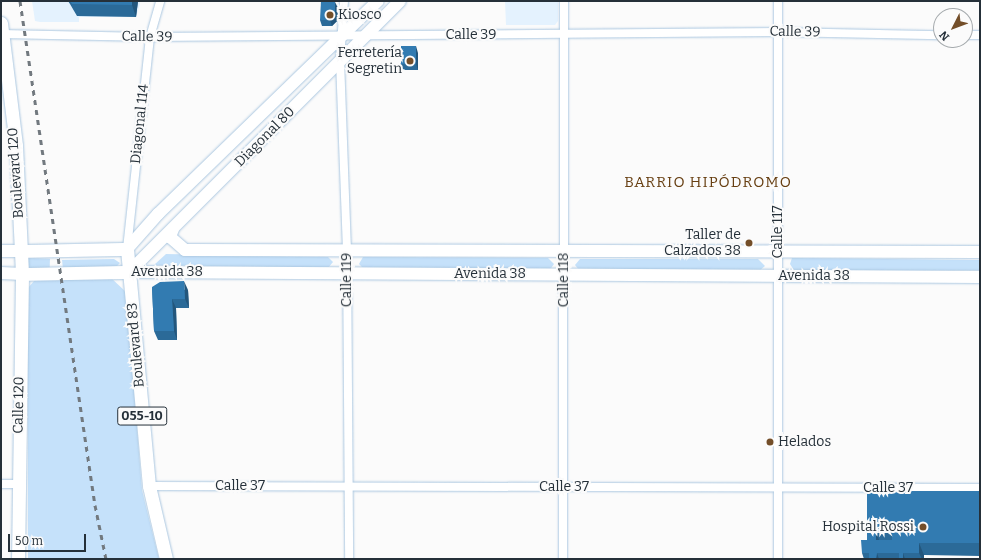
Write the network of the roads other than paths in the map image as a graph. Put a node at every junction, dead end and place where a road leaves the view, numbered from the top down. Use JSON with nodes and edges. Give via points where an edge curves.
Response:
{"nodes":[{"id":1,"x":160,"y":1,"type":"edge"},
{"id":2,"x":344,"y":1,"type":"edge"},
{"id":3,"x":378,"y":1,"type":"edge"},
{"id":4,"x":400,"y":1,"type":"edge"},
{"id":5,"x":564,"y":1,"type":"edge"},
{"id":6,"x":778,"y":1,"type":"edge"},
{"id":7,"x":2,"y":30,"type":"edge"},
{"id":8,"x":778,"y":32,"type":"junction"},
{"id":9,"x":564,"y":35,"type":"junction"},
{"id":10,"x":933,"y":35,"type":"edge"},
{"id":11,"x":342,"y":36,"type":"junction"},
{"id":12,"x":365,"y":36,"type":"junction"},
{"id":13,"x":150,"y":37,"type":"junction"},
{"id":14,"x":340,"y":60,"type":"junction"},
{"id":15,"x":173,"y":228,"type":"junction"},
{"id":16,"x":127,"y":249,"type":"junction"},
{"id":17,"x":1,"y":251,"type":"edge"},
{"id":18,"x":21,"y":251,"type":"junction"},
{"id":19,"x":347,"y":252,"type":"junction"},
{"id":20,"x":564,"y":252,"type":"junction"},
{"id":21,"x":778,"y":252,"type":"junction"},
{"id":22,"x":980,"y":252,"type":"edge"},
{"id":23,"x":129,"y":272,"type":"junction"},
{"id":24,"x":1,"y":273,"type":"edge"},
{"id":25,"x":22,"y":274,"type":"junction"},
{"id":26,"x":347,"y":274,"type":"junction"},
{"id":27,"x":564,"y":275,"type":"junction"},
{"id":28,"x":778,"y":276,"type":"junction"},
{"id":29,"x":980,"y":277,"type":"edge"},
{"id":30,"x":1,"y":484,"type":"edge"},
{"id":31,"x":18,"y":484,"type":"junction"},
{"id":32,"x":149,"y":486,"type":"junction"},
{"id":33,"x":348,"y":486,"type":"junction"},
{"id":34,"x":563,"y":487,"type":"junction"},
{"id":35,"x":778,"y":488,"type":"junction"},
{"id":36,"x":980,"y":488,"type":"edge"},
{"id":37,"x":18,"y":559,"type":"edge"},
{"id":38,"x":166,"y":559,"type":"edge"},
{"id":39,"x":349,"y":559,"type":"edge"},
{"id":40,"x":563,"y":559,"type":"edge"},
{"id":41,"x":778,"y":559,"type":"edge"}],
"edges":[{"from":1,"to":13,"type":"street","name":"Diagonal 114"},
{"from":2,"to":11,"type":"street","name":"Calle 119"},
{"from":3,"to":11,"type":"main road","name":"Diagonal 80"},
{"from":4,"to":12,"type":"main road","name":"Diagonal 80"},
{"from":5,"to":9,"type":"street","name":"Calle 118"},
{"from":6,"to":8,"type":"street","name":"Calle 117"},
{"from":7,"to":13,"type":"street","name":"Calle 39"},
{"from":7,"to":18,"type":"main road","name":"Boulevard 120","via":[[16,146]]},
{"from":8,"to":9,"type":"street","name":"Calle 39"},
{"from":8,"to":10,"type":"street","name":"Calle 39"},
{"from":8,"to":21,"type":"street","name":"Calle 117"},
{"from":9,"to":12,"type":"street","name":"Calle 39"},
{"from":9,"to":20,"type":"street","name":"Calle 118"},
{"from":11,"to":12,"type":"street","name":"Calle 39"},
{"from":11,"to":13,"type":"street","name":"Calle 39"},
{"from":11,"to":14,"type":"street","name":"Calle 119"},
{"from":11,"to":16,"type":"main road","name":"Diagonal 80","via":[[168,205]]},
{"from":12,"to":14,"type":"main road","name":"Diagonal 80"},
{"from":13,"to":16,"type":"street","name":"Diagonal 114"},
{"from":14,"to":15,"type":"main road","name":"Diagonal 80"},
{"from":14,"to":19,"type":"street","name":"Calle 119"},
{"from":15,"to":19,"type":"main road","name":"Avenida 38","via":[[170,237],[185,250]]},
{"from":15,"to":23,"type":"main road","name":"Diagonal 80"},
{"from":16,"to":18,"type":"main road","name":"Avenida 38"},
{"from":16,"to":23,"type":"main road","name":"Boulevard 83"},
{"from":17,"to":18,"type":"main road","name":"Avenida 38"},
{"from":18,"to":25,"type":"main road","name":"Calle 120"},
{"from":19,"to":20,"type":"main road","name":"Avenida 38"},
{"from":19,"to":26,"type":"street","name":"Calle 119"},
{"from":20,"to":21,"type":"main road","name":"Avenida 38"},
{"from":20,"to":27,"type":"street","name":"Calle 118"},
{"from":21,"to":22,"type":"main road","name":"Avenida 38"},
{"from":21,"to":28,"type":"street","name":"Calle 117"},
{"from":23,"to":25,"type":"main road","name":"Avenida 38"},
{"from":23,"to":26,"type":"main road","name":"Avenida 38"},
{"from":23,"to":32,"type":"main road","name":"Boulevard 83","number":"055-10"},
{"from":24,"to":25,"type":"main road","name":"Avenida 38"},
{"from":25,"to":31,"type":"main road","name":"Calle 120"},
{"from":26,"to":27,"type":"main road","name":"Avenida 38"},
{"from":26,"to":33,"type":"street","name":"Calle 119"},
{"from":27,"to":28,"type":"main road","name":"Avenida 38"},
{"from":27,"to":34,"type":"street","name":"Calle 118"},
{"from":28,"to":29,"type":"main road","name":"Avenida 38"},
{"from":28,"to":35,"type":"street","name":"Calle 117"},
{"from":30,"to":31,"type":"street"},
{"from":31,"to":37,"type":"main road","name":"Calle 120"},
{"from":32,"to":33,"type":"street","name":"Calle 37"},
{"from":32,"to":38,"type":"main road","name":"Boulevard 83","number":"055-10"},
{"from":33,"to":34,"type":"street","name":"Calle 37"},
{"from":33,"to":39,"type":"street","name":"Calle 119"},
{"from":34,"to":35,"type":"street","name":"Calle 37"},
{"from":34,"to":40,"type":"street","name":"Calle 118"},
{"from":35,"to":36,"type":"street","name":"Calle 37"},
{"from":35,"to":41,"type":"street","name":"Calle 117"}]}
